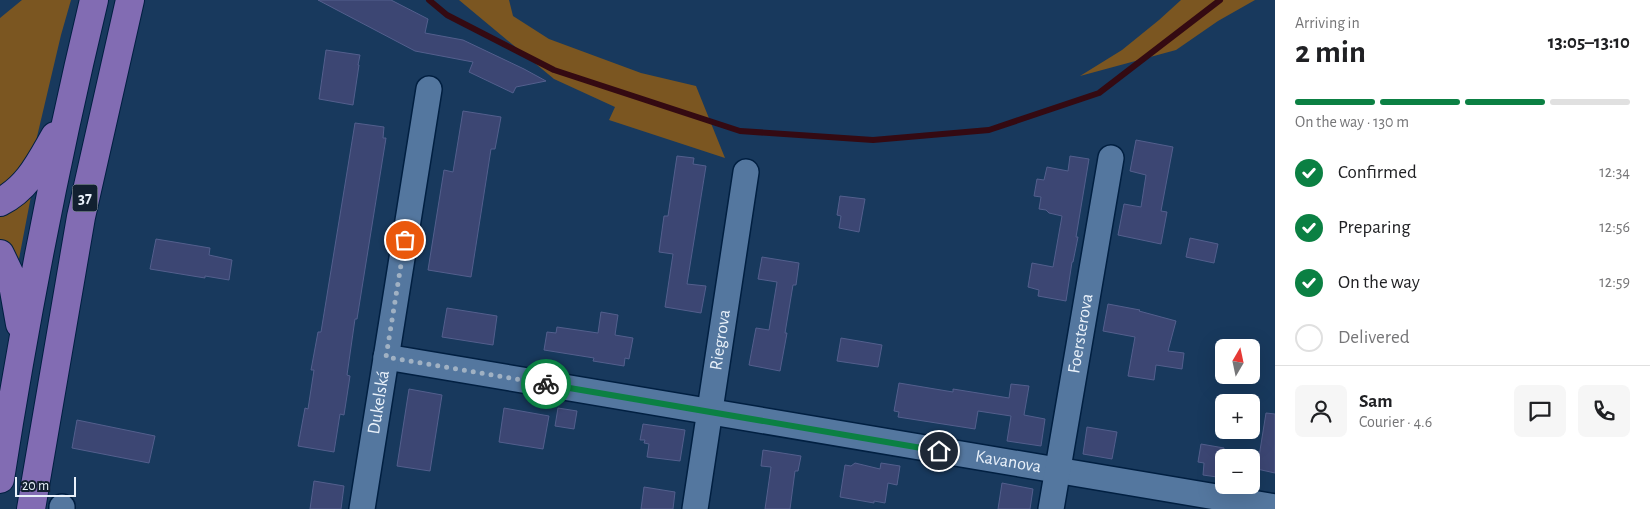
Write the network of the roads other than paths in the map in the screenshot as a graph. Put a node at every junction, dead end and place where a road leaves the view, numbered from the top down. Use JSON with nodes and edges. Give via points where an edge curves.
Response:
{"nodes":[{"id":1,"x":94,"y":0,"type":"edge"},
{"id":2,"x":130,"y":0,"type":"edge"},
{"id":3,"x":429,"y":89,"type":"dead end"},
{"id":4,"x":68,"y":113,"type":"junction"},
{"id":5,"x":1111,"y":158,"type":"dead end"},
{"id":6,"x":746,"y":172,"type":"dead end"},
{"id":7,"x":0,"y":202,"type":"edge"},
{"id":8,"x":0,"y":254,"type":"edge"},
{"id":9,"x":23,"y":340,"type":"junction"},
{"id":10,"x":386,"y":357,"type":"junction"},
{"id":11,"x":710,"y":412,"type":"junction"},
{"id":12,"x":1057,"y":471,"type":"junction"},
{"id":13,"x":0,"y":479,"type":"edge"},
{"id":14,"x":1275,"y":508,"type":"edge"},
{"id":15,"x":31,"y":509,"type":"edge"},
{"id":16,"x":362,"y":509,"type":"edge"},
{"id":17,"x":695,"y":509,"type":"edge"},
{"id":18,"x":1051,"y":509,"type":"edge"}],
"edges":[{"from":1,"to":4,"type":"main road","number":"37"},
{"from":2,"to":15,"type":"main road","number":"37","via":[[81,217]]},
{"from":3,"to":10,"type":"street","name":"Dukelská"},
{"from":4,"to":7,"type":"main road","via":[[29,180]]},
{"from":4,"to":9,"type":"main road","number":"37"},
{"from":5,"to":12,"type":"street","name":"Foersterova"},
{"from":6,"to":11,"type":"street","name":"Riegrova"},
{"from":8,"to":9,"type":"main road","via":[[12,279]]},
{"from":9,"to":13,"type":"main road","number":"37"},
{"from":10,"to":11,"type":"street","name":"Kavanova"},
{"from":10,"to":16,"type":"street","name":"Dukelská"},
{"from":11,"to":12,"type":"street","name":"Kavanova"},
{"from":11,"to":17,"type":"street","name":"Riegrova"},
{"from":12,"to":14,"type":"street","name":"Kavanova"},
{"from":12,"to":18,"type":"street","name":"Foersterova"}]}
